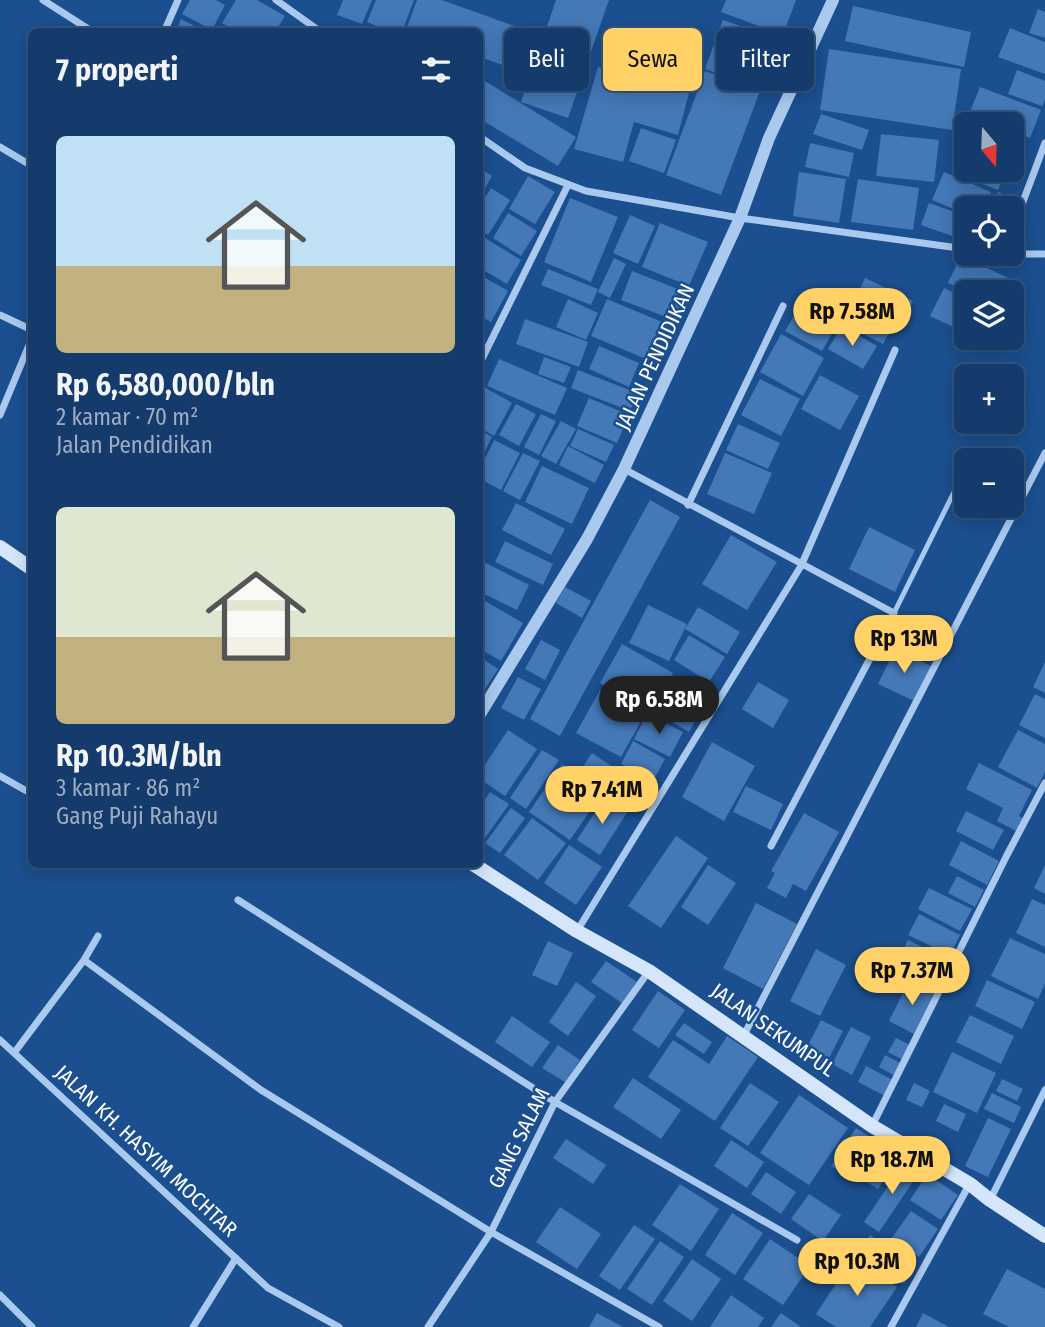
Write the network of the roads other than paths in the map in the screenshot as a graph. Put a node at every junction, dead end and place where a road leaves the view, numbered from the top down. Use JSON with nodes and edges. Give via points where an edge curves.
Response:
{"nodes":[{"id":1,"x":43,"y":0,"type":"edge"},
{"id":2,"x":178,"y":0,"type":"edge"},
{"id":3,"x":276,"y":0,"type":"edge"},
{"id":4,"x":833,"y":0,"type":"edge"},
{"id":5,"x":86,"y":28,"type":"edge"},
{"id":6,"x":166,"y":28,"type":"edge"},
{"id":7,"x":315,"y":28,"type":"edge"},
{"id":8,"x":483,"y":139,"type":"edge"},
{"id":9,"x":1045,"y":143,"type":"edge"},
{"id":10,"x":0,"y":147,"type":"edge"},
{"id":11,"x":28,"y":164,"type":"edge"},
{"id":12,"x":568,"y":186,"type":"junction"},
{"id":13,"x":1024,"y":199,"type":"edge"},
{"id":14,"x":740,"y":218,"type":"junction"},
{"id":15,"x":954,"y":247,"type":"edge"},
{"id":16,"x":1024,"y":254,"type":"edge"},
{"id":17,"x":1045,"y":254,"type":"edge"},
{"id":18,"x":783,"y":306,"type":"dead end"},
{"id":19,"x":0,"y":315,"type":"edge"},
{"id":20,"x":28,"y":328,"type":"edge"},
{"id":21,"x":28,"y":348,"type":"edge"},
{"id":22,"x":895,"y":351,"type":"dead end"},
{"id":23,"x":483,"y":357,"type":"edge"},
{"id":24,"x":0,"y":415,"type":"edge"},
{"id":25,"x":1045,"y":453,"type":"edge"},
{"id":26,"x":624,"y":469,"type":"junction"},
{"id":27,"x":954,"y":492,"type":"edge"},
{"id":28,"x":688,"y":505,"type":"junction"},
{"id":29,"x":0,"y":547,"type":"edge"},
{"id":30,"x":28,"y":566,"type":"edge"},
{"id":31,"x":801,"y":566,"type":"junction"},
{"id":32,"x":894,"y":613,"type":"junction"},
{"id":33,"x":483,"y":708,"type":"edge"},
{"id":34,"x":0,"y":776,"type":"edge"},
{"id":35,"x":1045,"y":783,"type":"edge"},
{"id":36,"x":28,"y":792,"type":"edge"},
{"id":37,"x":771,"y":846,"type":"dead end"},
{"id":38,"x":479,"y":868,"type":"edge"},
{"id":39,"x":238,"y":900,"type":"dead end"},
{"id":40,"x":577,"y":931,"type":"junction"},
{"id":41,"x":98,"y":936,"type":"dead end"},
{"id":42,"x":84,"y":960,"type":"junction"},
{"id":43,"x":649,"y":971,"type":"junction"},
{"id":44,"x":744,"y":1035,"type":"junction"},
{"id":45,"x":0,"y":1040,"type":"edge"},
{"id":46,"x":14,"y":1053,"type":"junction"},
{"id":47,"x":1045,"y":1090,"type":"edge"},
{"id":48,"x":555,"y":1102,"type":"junction"},
{"id":49,"x":872,"y":1126,"type":"junction"},
{"id":50,"x":970,"y":1184,"type":"junction"},
{"id":51,"x":990,"y":1200,"type":"junction"},
{"id":52,"x":491,"y":1232,"type":"junction"},
{"id":53,"x":1045,"y":1236,"type":"edge"},
{"id":54,"x":797,"y":1240,"type":"dead end"},
{"id":55,"x":236,"y":1258,"type":"junction"},
{"id":56,"x":0,"y":1295,"type":"edge"},
{"id":57,"x":32,"y":1327,"type":"edge"},
{"id":58,"x":193,"y":1327,"type":"edge"},
{"id":59,"x":339,"y":1327,"type":"edge"},
{"id":60,"x":428,"y":1327,"type":"edge"},
{"id":61,"x":659,"y":1327,"type":"edge"},
{"id":62,"x":891,"y":1327,"type":"edge"}],
"edges":[{"from":1,"to":5,"type":"street"},
{"from":2,"to":6,"type":"street"},
{"from":3,"to":7,"type":"street"},
{"from":4,"to":14,"type":"street","name":"JALAN PENDIDIKAN","via":[[769,138]]},
{"from":8,"to":12,"type":"street","via":[[525,168]]},
{"from":9,"to":13,"type":"street"},
{"from":10,"to":11,"type":"street"},
{"from":12,"to":14,"type":"street"},
{"from":12,"to":23,"type":"street"},
{"from":14,"to":15,"type":"street"},
{"from":14,"to":26,"type":"street","name":"JALAN PENDIDIKAN"},
{"from":16,"to":17,"type":"street"},
{"from":18,"to":28,"type":"street"},
{"from":19,"to":20,"type":"street"},
{"from":21,"to":24,"type":"street"},
{"from":22,"to":31,"type":"street"},
{"from":25,"to":44,"type":"street"},
{"from":26,"to":28,"type":"street"},
{"from":26,"to":33,"type":"street","name":"JALAN PENDIDIKAN","via":[[587,539]]},
{"from":27,"to":32,"type":"lane"},
{"from":28,"to":31,"type":"street"},
{"from":29,"to":30,"type":"main road"},
{"from":31,"to":32,"type":"street"},
{"from":31,"to":40,"type":"street"},
{"from":32,"to":37,"type":"street"},
{"from":34,"to":36,"type":"street"},
{"from":35,"to":49,"type":"street"},
{"from":38,"to":40,"type":"main road","name":"JALAN SEKUMPUL"},
{"from":39,"to":48,"type":"street"},
{"from":40,"to":43,"type":"main road","name":"JALAN SEKUMPUL"},
{"from":41,"to":42,"type":"street"},
{"from":42,"to":46,"type":"street"},
{"from":42,"to":52,"type":"street","via":[[261,1090]]},
{"from":43,"to":44,"type":"main road","name":"JALAN SEKUMPUL"},
{"from":43,"to":48,"type":"street","name":"GANG SALAM"},
{"from":44,"to":49,"type":"main road","name":"JALAN SEKUMPUL"},
{"from":45,"to":46,"type":"street","name":"JALAN KH. HASYIM MOCHTAR"},
{"from":46,"to":55,"type":"street","name":"JALAN KH. HASYIM MOCHTAR"},
{"from":47,"to":51,"type":"street"},
{"from":48,"to":52,"type":"street","name":"GANG SALAM"},
{"from":48,"to":54,"type":"street"},
{"from":49,"to":50,"type":"main road","name":"JALAN SEKUMPUL"},
{"from":50,"to":51,"type":"main road","name":"JALAN SEKUMPUL"},
{"from":50,"to":62,"type":"street"},
{"from":51,"to":53,"type":"main road","name":"JALAN SEKUMPUL"},
{"from":52,"to":60,"type":"street","name":"GANG SALAM"},
{"from":52,"to":61,"type":"street"},
{"from":55,"to":58,"type":"street"},
{"from":55,"to":59,"type":"street","name":"JALAN KH. HASYIM MOCHTAR","via":[[268,1288]]},
{"from":56,"to":57,"type":"street"}]}
